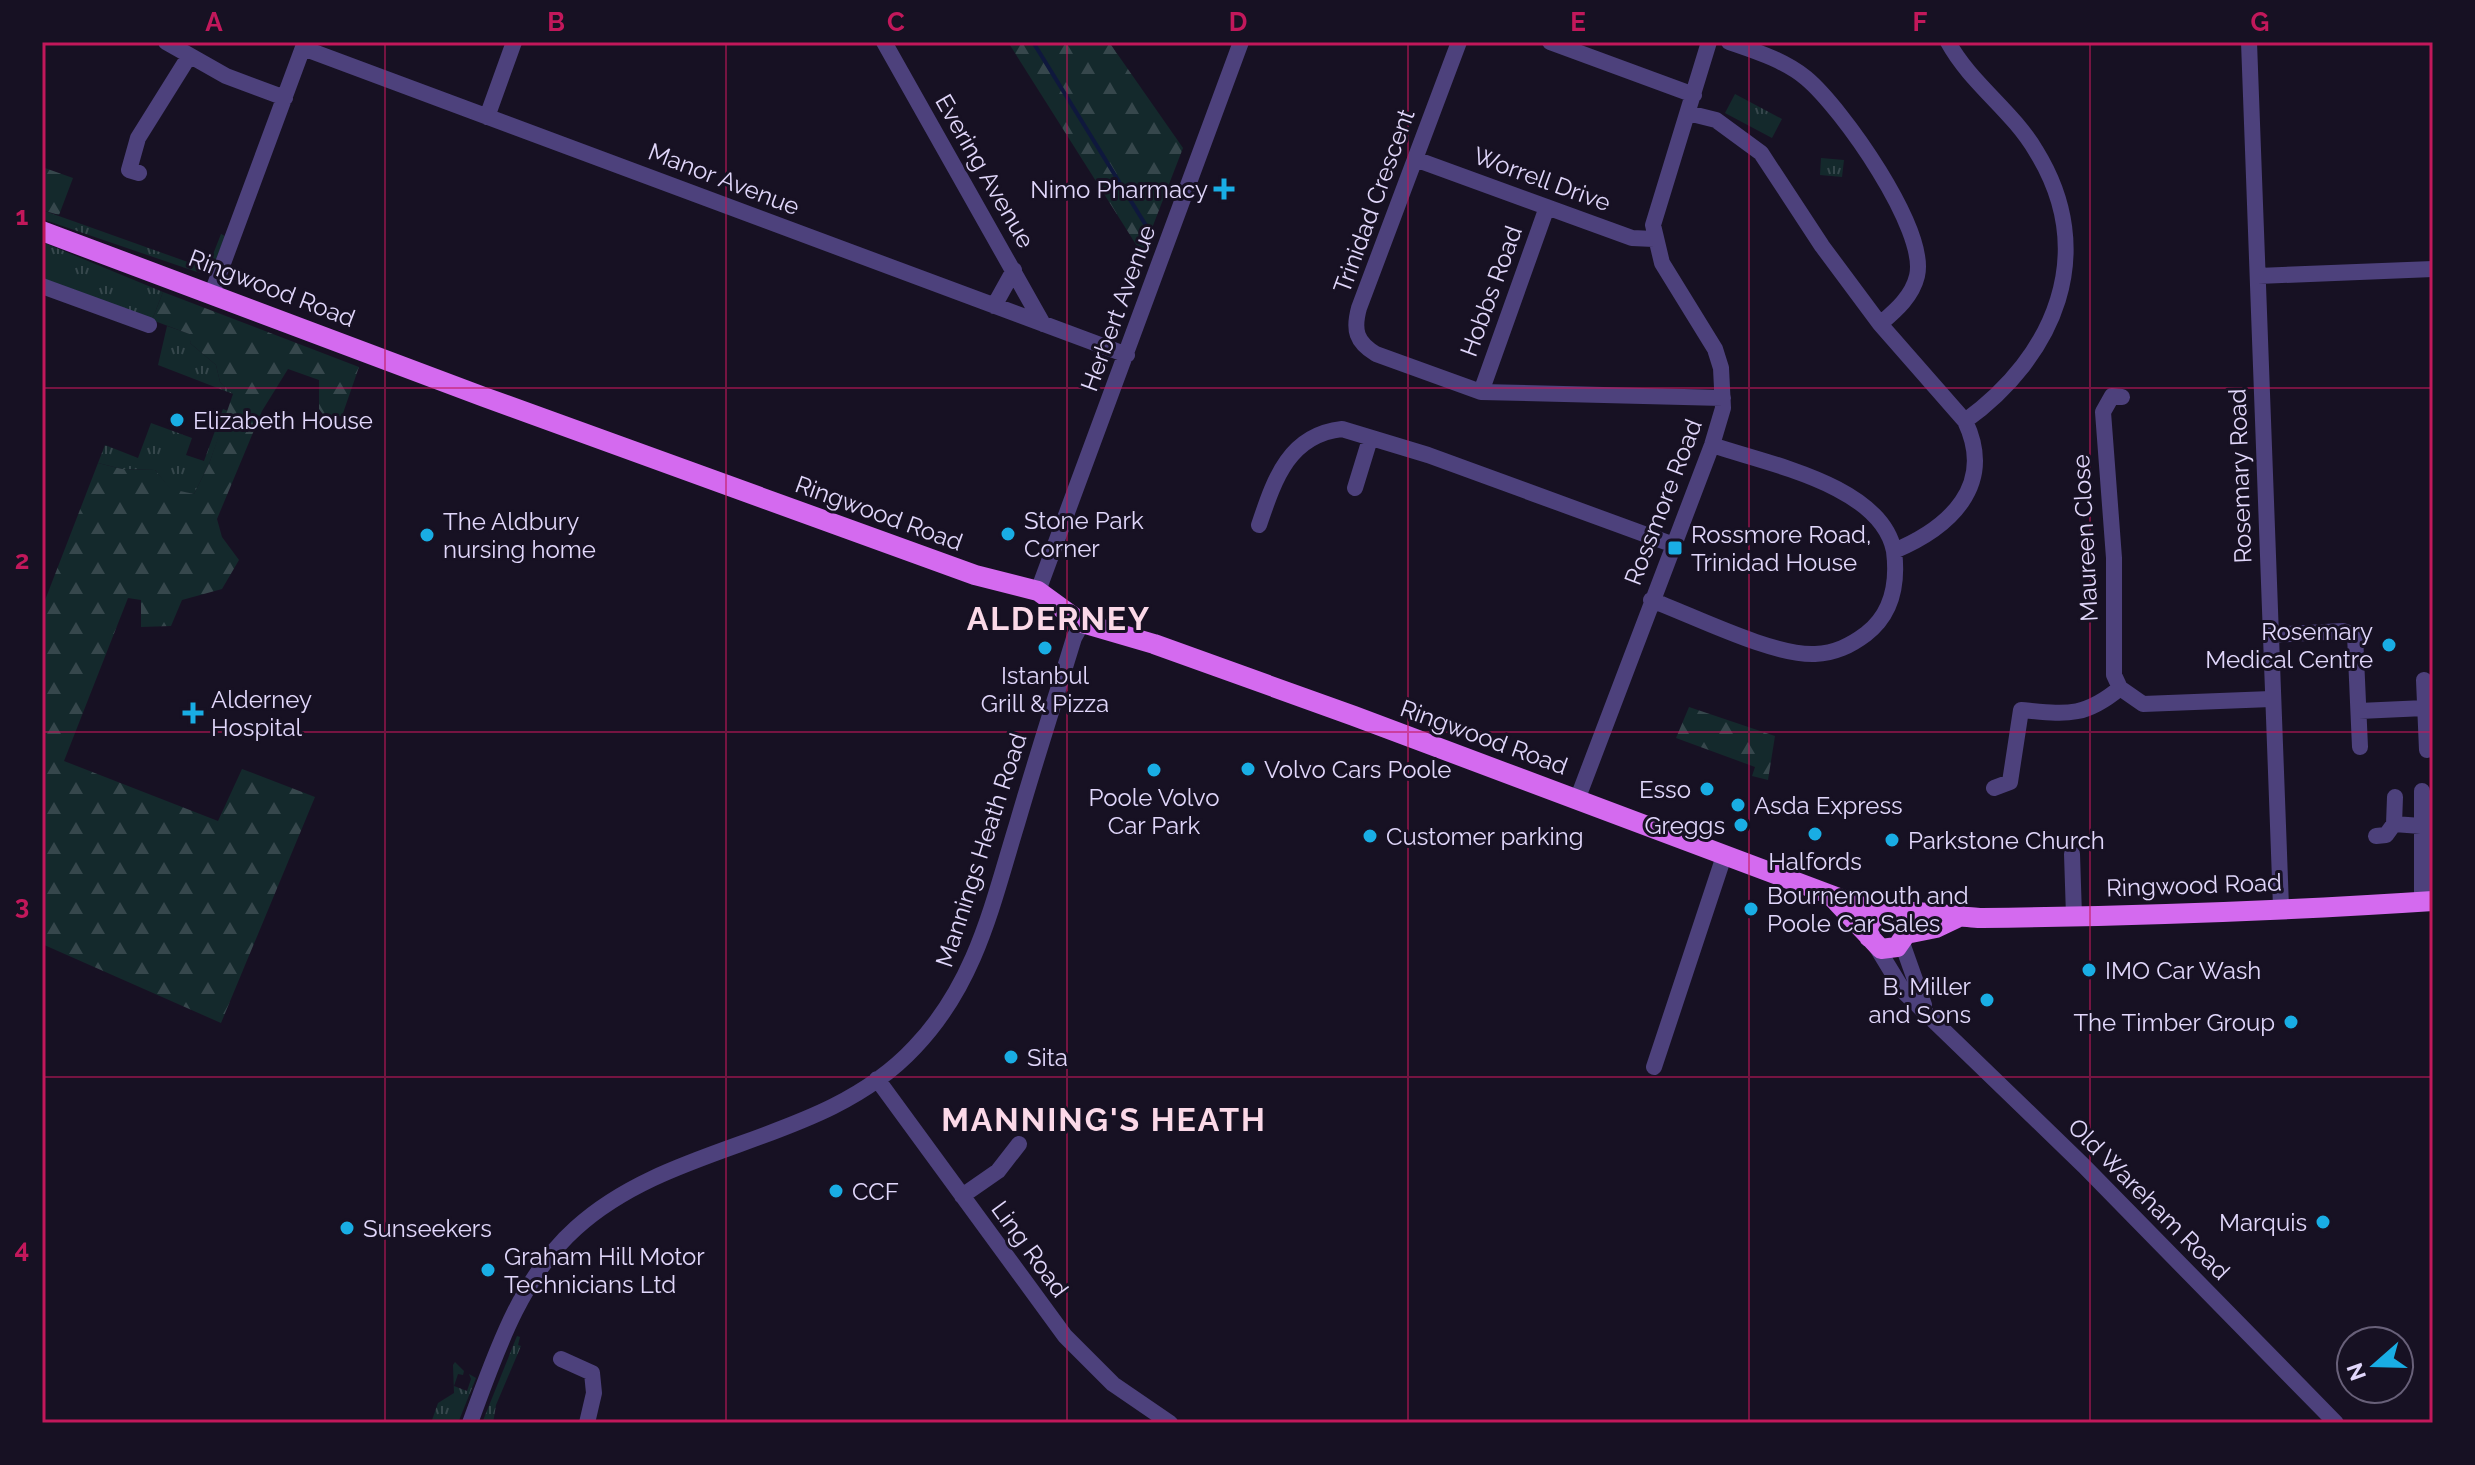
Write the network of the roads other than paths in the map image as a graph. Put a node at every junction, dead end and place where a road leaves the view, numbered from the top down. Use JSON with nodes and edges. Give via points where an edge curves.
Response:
{"nodes":[{"id":1,"x":166,"y":42,"type":"edge"},
{"id":2,"x":514,"y":42,"type":"edge"},
{"id":3,"x":884,"y":42,"type":"edge"},
{"id":4,"x":1241,"y":42,"type":"edge"},
{"id":5,"x":1459,"y":42,"type":"edge"},
{"id":6,"x":1550,"y":42,"type":"edge"},
{"id":7,"x":1709,"y":42,"type":"edge"},
{"id":8,"x":1729,"y":42,"type":"edge"},
{"id":9,"x":1948,"y":42,"type":"edge"},
{"id":10,"x":2249,"y":42,"type":"edge"},
{"id":11,"x":304,"y":45,"type":"edge"},
{"id":12,"x":188,"y":58,"type":"junction"},
{"id":13,"x":1694,"y":95,"type":"junction"},
{"id":14,"x":285,"y":98,"type":"junction"},
{"id":15,"x":1688,"y":113,"type":"junction"},
{"id":16,"x":487,"y":117,"type":"junction"},
{"id":17,"x":1415,"y":159,"type":"junction"},
{"id":18,"x":139,"y":173,"type":"dead end"},
{"id":19,"x":1547,"y":207,"type":"junction"},
{"id":20,"x":42,"y":231,"type":"edge"},
{"id":21,"x":1654,"y":239,"type":"junction"},
{"id":22,"x":2433,"y":269,"type":"edge"},
{"id":23,"x":1014,"y":270,"type":"junction"},
{"id":24,"x":2258,"y":276,"type":"junction"},
{"id":25,"x":42,"y":286,"type":"edge"},
{"id":26,"x":212,"y":293,"type":"junction"},
{"id":27,"x":994,"y":306,"type":"junction"},
{"id":28,"x":1043,"y":324,"type":"junction"},
{"id":29,"x":1880,"y":324,"type":"junction"},
{"id":30,"x":149,"y":325,"type":"dead end"},
{"id":31,"x":1127,"y":355,"type":"junction"},
{"id":32,"x":1481,"y":392,"type":"junction"},
{"id":33,"x":2122,"y":397,"type":"dead end"},
{"id":34,"x":1723,"y":398,"type":"junction"},
{"id":35,"x":1965,"y":421,"type":"junction"},
{"id":36,"x":1370,"y":439,"type":"junction"},
{"id":37,"x":1712,"y":445,"type":"junction"},
{"id":38,"x":1355,"y":488,"type":"dead end"},
{"id":39,"x":1259,"y":525,"type":"dead end"},
{"id":40,"x":1674,"y":545,"type":"junction"},
{"id":41,"x":1894,"y":551,"type":"junction"},
{"id":42,"x":1038,"y":591,"type":"junction"},
{"id":43,"x":1651,"y":600,"type":"junction"},
{"id":44,"x":2354,"y":614,"type":"dead end"},
{"id":45,"x":1082,"y":623,"type":"junction"},
{"id":46,"x":2270,"y":635,"type":"junction"},
{"id":47,"x":2355,"y":635,"type":"junction"},
{"id":48,"x":2424,"y":680,"type":"dead end"},
{"id":49,"x":2120,"y":688,"type":"junction"},
{"id":50,"x":2271,"y":699,"type":"junction"},
{"id":51,"x":2425,"y":708,"type":"junction"},
{"id":52,"x":2359,"y":711,"type":"junction"},
{"id":53,"x":2360,"y":747,"type":"dead end"},
{"id":54,"x":2427,"y":750,"type":"dead end"},
{"id":55,"x":1994,"y":788,"type":"dead end"},
{"id":56,"x":2422,"y":791,"type":"dead end"},
{"id":57,"x":2395,"y":797,"type":"dead end"},
{"id":58,"x":1577,"y":800,"type":"junction"},
{"id":59,"x":2394,"y":824,"type":"junction"},
{"id":60,"x":2421,"y":826,"type":"junction"},
{"id":61,"x":2376,"y":836,"type":"dead end"},
{"id":62,"x":2072,"y":854,"type":"dead end"},
{"id":63,"x":1724,"y":856,"type":"junction"},
{"id":64,"x":1831,"y":895,"type":"junction"},
{"id":65,"x":2428,"y":901,"type":"edge"},
{"id":66,"x":2281,"y":907,"type":"junction"},
{"id":67,"x":1888,"y":913,"type":"junction"},
{"id":68,"x":2074,"y":916,"type":"junction"},
{"id":69,"x":1957,"y":918,"type":"junction"},
{"id":70,"x":1904,"y":938,"type":"junction"},
{"id":71,"x":1872,"y":942,"type":"junction"},
{"id":72,"x":1927,"y":1011,"type":"junction"},
{"id":73,"x":1654,"y":1067,"type":"dead end"},
{"id":74,"x":877,"y":1079,"type":"junction"},
{"id":75,"x":1019,"y":1144,"type":"dead end"},
{"id":76,"x":962,"y":1196,"type":"junction"},
{"id":77,"x":561,"y":1359,"type":"dead end"},
{"id":78,"x":470,"y":1423,"type":"edge"},
{"id":79,"x":587,"y":1423,"type":"edge"},
{"id":80,"x":1170,"y":1423,"type":"edge"},
{"id":81,"x":2336,"y":1423,"type":"edge"}],
"edges":[{"from":1,"to":12,"type":"street"},
{"from":2,"to":16,"type":"street"},
{"from":3,"to":23,"type":"street","name":"Evering Avenue"},
{"from":4,"to":31,"type":"street","name":"Herbert Avenue"},
{"from":5,"to":17,"type":"street","name":"Trinidad Crescent"},
{"from":6,"to":13,"type":"street"},
{"from":7,"to":13,"type":"street"},
{"from":8,"to":29,"type":"street","via":[[1786,64],[1828,99],[1910,228],[1917,248],[1916,279]]},
{"from":9,"to":35,"type":"street","via":[[1963,67],[2037,152],[2061,214],[2065,249],[2060,294],[2036,353],[2021,373]]},
{"from":10,"to":24,"type":"street","name":"Rosemary Road"},
{"from":11,"to":14,"type":"street"},
{"from":11,"to":16,"type":"street","name":"Manor Avenue"},
{"from":12,"to":14,"type":"street"},
{"from":12,"to":18,"type":"street","via":[[138,138],[129,170]]},
{"from":13,"to":15,"type":"street"},
{"from":14,"to":26,"type":"street"},
{"from":15,"to":21,"type":"street","via":[[1653,225]]},
{"from":15,"to":29,"type":"street","via":[[1716,120],[1761,153]]},
{"from":16,"to":27,"type":"street","name":"Manor Avenue"},
{"from":17,"to":19,"type":"street","name":"Worrell Drive"},
{"from":17,"to":32,"type":"street","name":"Trinidad Crescent","via":[[1359,308],[1356,331],[1361,343],[1376,354]]},
{"from":19,"to":21,"type":"street","name":"Worrell Drive","via":[[1632,238]]},
{"from":19,"to":32,"type":"street","name":"Hobbs Road"},
{"from":20,"to":26,"type":"main road","name":"Ringwood Road"},
{"from":21,"to":34,"type":"street","name":"Rossmore Road","via":[[1662,263],[1715,349]]},
{"from":22,"to":24,"type":"street"},
{"from":23,"to":27,"type":"street"},
{"from":23,"to":28,"type":"street","name":"Evering Avenue"},
{"from":24,"to":46,"type":"street","name":"Rosemary Road"},
{"from":25,"to":30,"type":"street"},
{"from":26,"to":42,"type":"main road","name":"Ringwood Road","via":[[960,570]]},
{"from":27,"to":28,"type":"street","name":"Manor Avenue"},
{"from":28,"to":31,"type":"street","name":"Manor Avenue"},
{"from":29,"to":35,"type":"street"},
{"from":31,"to":42,"type":"street","name":"Herbert Avenue"},
{"from":32,"to":34,"type":"street","name":"Trinidad Crescent"},
{"from":33,"to":49,"type":"street","name":"Maureen Close","via":[[2112,396],[2103,412],[2114,558],[2114,675]]},
{"from":34,"to":37,"type":"street","name":"Rossmore Road"},
{"from":35,"to":41,"type":"street","via":[[1974,460],[1969,490],[1934,532]]},
{"from":36,"to":38,"type":"street"},
{"from":36,"to":39,"type":"street","via":[[1330,430],[1293,451],[1277,473]]},
{"from":36,"to":40,"type":"street"},
{"from":37,"to":40,"type":"street","name":"Rossmore Road"},
{"from":37,"to":41,"type":"street","via":[[1859,500],[1887,529]]},
{"from":40,"to":43,"type":"street","name":"Rossmore Road"},
{"from":41,"to":43,"type":"street","via":[[1895,585],[1884,615],[1862,637],[1832,652],[1776,647]]},
{"from":42,"to":45,"type":"main road","name":"Ringwood Road"},
{"from":43,"to":58,"type":"street","name":"Rossmore Road"},
{"from":44,"to":47,"type":"street"},
{"from":45,"to":58,"type":"main road","name":"Ringwood Road","via":[[1154,644]]},
{"from":45,"to":74,"type":"street","name":"Mannings Heath Road","via":[[968,973],[951,1004],[917,1045]]},
{"from":46,"to":47,"type":"street"},
{"from":46,"to":50,"type":"street","name":"Rosemary Road"},
{"from":47,"to":52,"type":"street"},
{"from":48,"to":51,"type":"street"},
{"from":49,"to":50,"type":"street","via":[[2143,704]]},
{"from":49,"to":55,"type":"street","via":[[2091,710],[2074,714],[2021,710],[2010,782]]},
{"from":50,"to":66,"type":"street","name":"Rosemary Road"},
{"from":51,"to":52,"type":"street"},
{"from":51,"to":54,"type":"street"},
{"from":52,"to":53,"type":"street"},
{"from":56,"to":60,"type":"street"},
{"from":57,"to":59,"type":"street"},
{"from":58,"to":63,"type":"main road","name":"Ringwood Road"},
{"from":59,"to":60,"type":"street"},
{"from":59,"to":61,"type":"street","via":[[2386,835]]},
{"from":60,"to":65,"type":"street"},
{"from":62,"to":68,"type":"street"},
{"from":63,"to":64,"type":"main road","name":"Ringwood Road"},
{"from":63,"to":73,"type":"street"},
{"from":64,"to":67,"type":"main road","name":"Ringwood Road"},
{"from":64,"to":71,"type":"main road","name":"Ringwood Road"},
{"from":65,"to":66,"type":"main road","name":"Ringwood Road"},
{"from":66,"to":68,"type":"main road","name":"Ringwood Road"},
{"from":67,"to":69,"type":"main road","name":"Ringwood Road"},
{"from":67,"to":70,"type":"main road","via":[[1904,923]]},
{"from":67,"to":71,"type":"main road","via":[[1868,926]]},
{"from":68,"to":69,"type":"main road","name":"Ringwood Road"},
{"from":69,"to":70,"type":"main road","name":"Ringwood Road"},
{"from":70,"to":71,"type":"main road","via":[[1887,950]]},
{"from":70,"to":72,"type":"street","name":"Old Wareham Road"},
{"from":71,"to":72,"type":"street","name":"Old Wareham Road","via":[[1904,992]]},
{"from":72,"to":81,"type":"street","name":"Old Wareham Road"},
{"from":74,"to":76,"type":"street","name":"Ling Road"},
{"from":74,"to":78,"type":"street","name":"Mannings Heath Road","via":[[798,1125],[630,1191],[576,1228],[520,1303]]},
{"from":75,"to":76,"type":"street","via":[[998,1171]]},
{"from":76,"to":80,"type":"street","name":"Ling Road","via":[[1065,1336],[1113,1384]]},
{"from":77,"to":79,"type":"street","via":[[592,1373]]}]}
